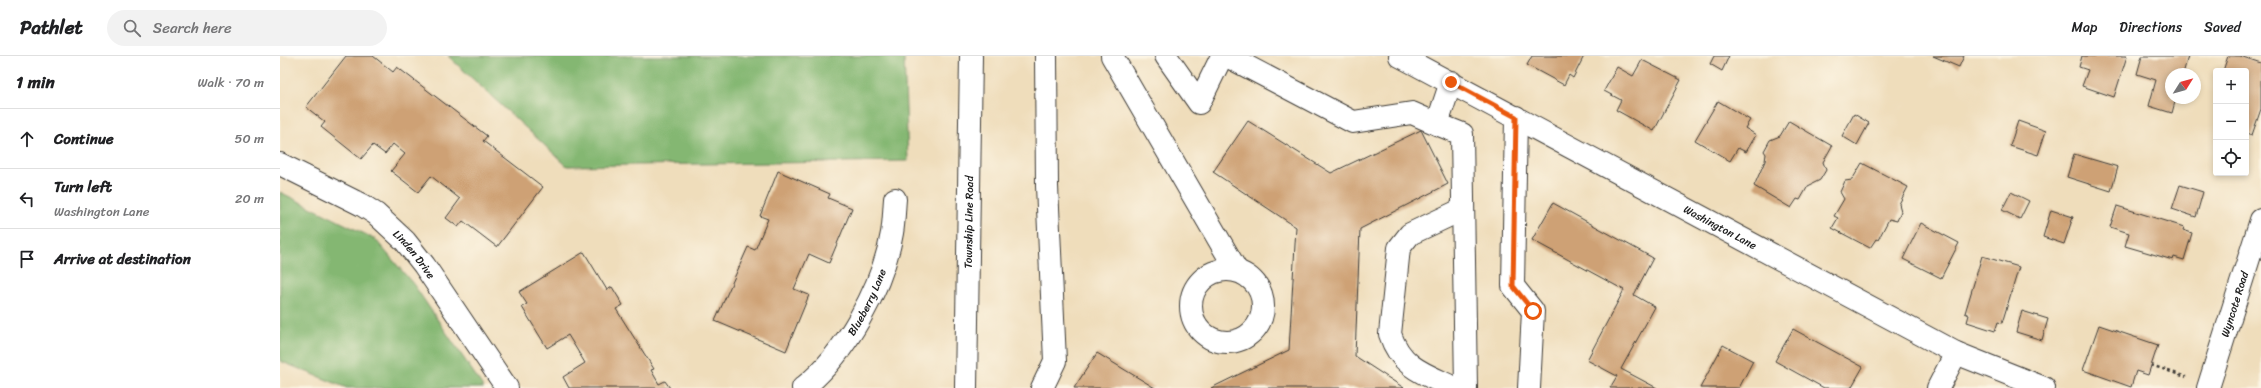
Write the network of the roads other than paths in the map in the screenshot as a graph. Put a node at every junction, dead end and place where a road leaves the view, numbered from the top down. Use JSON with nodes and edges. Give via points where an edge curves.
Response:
{"nodes":[{"id":1,"x":971,"y":56,"type":"edge"},
{"id":2,"x":1046,"y":56,"type":"edge"},
{"id":3,"x":1112,"y":56,"type":"edge"},
{"id":4,"x":1166,"y":56,"type":"edge"},
{"id":5,"x":1222,"y":56,"type":"edge"},
{"id":6,"x":1227,"y":56,"type":"edge"},
{"id":7,"x":1400,"y":56,"type":"edge"},
{"id":8,"x":1451,"y":82,"type":"junction"},
{"id":9,"x":1516,"y":117,"type":"junction"},
{"id":10,"x":1437,"y":124,"type":"junction"},
{"id":11,"x":280,"y":164,"type":"edge"},
{"id":12,"x":895,"y":199,"type":"dead end"},
{"id":13,"x":1463,"y":209,"type":"junction"},
{"id":14,"x":2261,"y":220,"type":"edge"},
{"id":15,"x":1237,"y":271,"type":"dead end"},
{"id":16,"x":1956,"y":353,"type":"junction"},
{"id":17,"x":2199,"y":383,"type":"edge"},
{"id":18,"x":507,"y":388,"type":"edge"},
{"id":19,"x":803,"y":388,"type":"edge"},
{"id":20,"x":966,"y":388,"type":"edge"},
{"id":21,"x":1042,"y":388,"type":"edge"},
{"id":22,"x":1455,"y":388,"type":"edge"},
{"id":23,"x":1466,"y":388,"type":"edge"},
{"id":24,"x":1529,"y":388,"type":"edge"},
{"id":25,"x":1938,"y":388,"type":"edge"},
{"id":26,"x":2044,"y":388,"type":"edge"}],
"edges":[{"from":1,"to":20,"type":"street","name":"Township Line Road"},
{"from":2,"to":21,"type":"street","via":[[1047,186],[1055,361]]},
{"from":3,"to":15,"type":"street"},
{"from":4,"to":5,"type":"street","via":[[1199,104]]},
{"from":6,"to":10,"type":"street","via":[[1353,122],[1412,113]]},
{"from":7,"to":8,"type":"street","name":"Washington Lane"},
{"from":8,"to":9,"type":"street","name":"Washington Lane"},
{"from":8,"to":10,"type":"street"},
{"from":9,"to":16,"type":"street","name":"Washington Lane"},
{"from":9,"to":24,"type":"street","via":[[1513,286],[1533,311]]},
{"from":10,"to":13,"type":"street","via":[[1462,134]]},
{"from":11,"to":18,"type":"street","name":"Linden Drive","via":[[362,205],[376,214],[405,241]]},
{"from":12,"to":19,"type":"street","name":"Blueberry Lane","via":[[892,233],[885,258],[867,301],[829,364]]},
{"from":13,"to":22,"type":"street","via":[[1410,234],[1399,248],[1390,334],[1394,346],[1412,367]]},
{"from":13,"to":23,"type":"street"},
{"from":14,"to":17,"type":"street","name":"Wyncote Road"},
{"from":16,"to":25,"type":"street"},
{"from":16,"to":26,"type":"street","name":"Washington Lane"}]}
